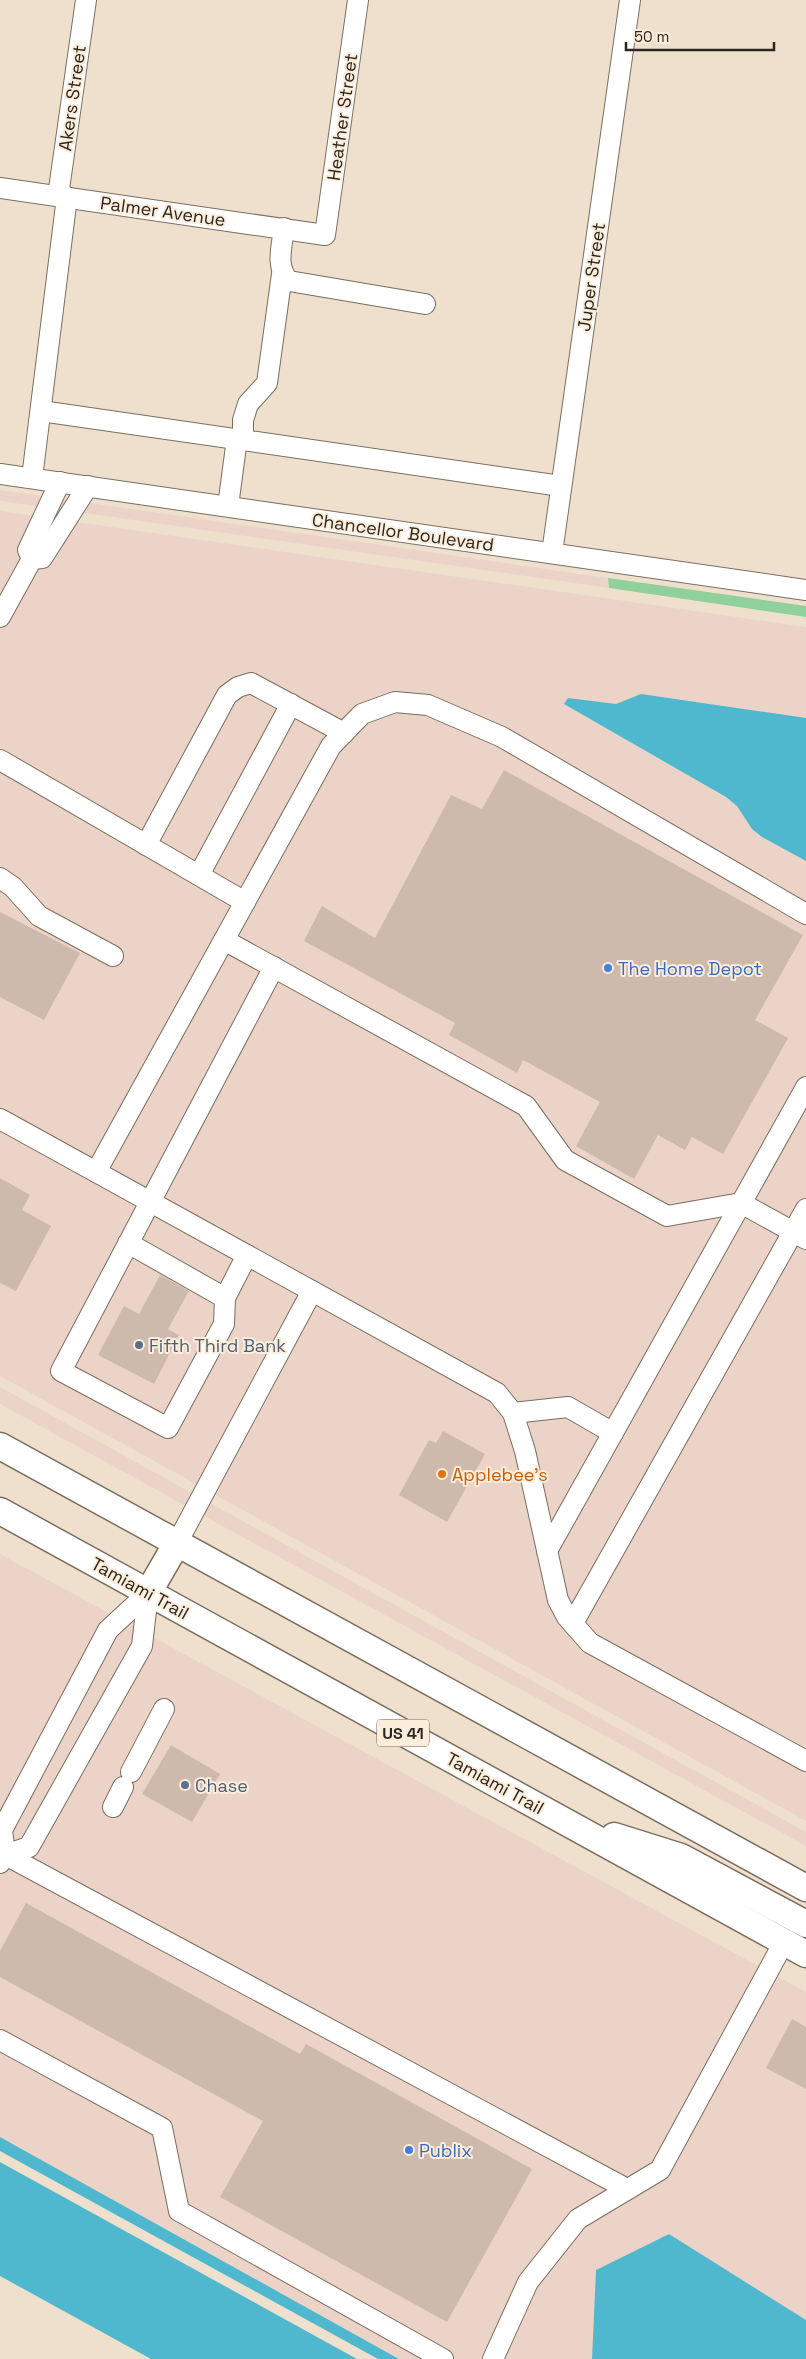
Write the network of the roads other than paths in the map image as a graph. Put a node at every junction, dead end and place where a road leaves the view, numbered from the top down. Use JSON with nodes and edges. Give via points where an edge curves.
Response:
{"nodes":[{"id":1,"x":86,"y":0,"type":"edge"},
{"id":2,"x":358,"y":0,"type":"edge"},
{"id":3,"x":630,"y":0,"type":"edge"},
{"id":4,"x":0,"y":188,"type":"edge"},
{"id":5,"x":62,"y":197,"type":"junction"},
{"id":6,"x":284,"y":228,"type":"junction"},
{"id":7,"x":325,"y":234,"type":"joint"},
{"id":8,"x":282,"y":274,"type":"junction"},
{"id":9,"x":425,"y":304,"type":"dead end"},
{"id":10,"x":41,"y":411,"type":"junction"},
{"id":11,"x":240,"y":440,"type":"junction"},
{"id":12,"x":0,"y":474,"type":"edge"},
{"id":13,"x":32,"y":478,"type":"junction"},
{"id":14,"x":60,"y":482,"type":"junction"},
{"id":15,"x":88,"y":486,"type":"junction"},
{"id":16,"x":561,"y":486,"type":"junction"},
{"id":17,"x":228,"y":506,"type":"junction"},
{"id":18,"x":552,"y":553,"type":"junction"},
{"id":19,"x":32,"y":559,"type":"junction"},
{"id":20,"x":806,"y":590,"type":"edge"},
{"id":21,"x":0,"y":616,"type":"edge"},
{"id":22,"x":291,"y":704,"type":"junction"},
{"id":23,"x":344,"y":733,"type":"junction"},
{"id":24,"x":0,"y":760,"type":"edge"},
{"id":25,"x":146,"y":845,"type":"junction"},
{"id":26,"x":199,"y":875,"type":"junction"},
{"id":27,"x":0,"y":878,"type":"edge"},
{"id":28,"x":245,"y":902,"type":"junction"},
{"id":29,"x":806,"y":914,"type":"edge"},
{"id":30,"x":224,"y":940,"type":"junction"},
{"id":31,"x":113,"y":956,"type":"dead end"},
{"id":32,"x":274,"y":967,"type":"junction"},
{"id":33,"x":806,"y":1087,"type":"edge"},
{"id":34,"x":0,"y":1119,"type":"edge"},
{"id":35,"x":96,"y":1172,"type":"junction"},
{"id":36,"x":150,"y":1202,"type":"junction"},
{"id":37,"x":741,"y":1203,"type":"junction"},
{"id":38,"x":806,"y":1210,"type":"edge"},
{"id":39,"x":800,"y":1235,"type":"edge"},
{"id":40,"x":128,"y":1243,"type":"junction"},
{"id":41,"x":247,"y":1255,"type":"junction"},
{"id":42,"x":312,"y":1291,"type":"junction"},
{"id":43,"x":225,"y":1298,"type":"junction"},
{"id":44,"x":513,"y":1413,"type":"junction"},
{"id":45,"x":613,"y":1433,"type":"junction"},
{"id":46,"x":0,"y":1446,"type":"edge"},
{"id":47,"x":0,"y":1511,"type":"edge"},
{"id":48,"x":176,"y":1543,"type":"junction"},
{"id":49,"x":547,"y":1551,"type":"junction"},
{"id":50,"x":148,"y":1592,"type":"junction"},
{"id":51,"x":573,"y":1623,"type":"junction"},
{"id":52,"x":164,"y":1709,"type":"dead end"},
{"id":53,"x":806,"y":1761,"type":"edge"},
{"id":54,"x":113,"y":1806,"type":"dead end"},
{"id":55,"x":561,"y":1820,"type":"junction"},
{"id":56,"x":2,"y":1857,"type":"edge"},
{"id":57,"x":806,"y":1888,"type":"edge"},
{"id":58,"x":806,"y":1924,"type":"edge"},
{"id":59,"x":795,"y":1948,"type":"edge"},
{"id":60,"x":0,"y":2040,"type":"edge"},
{"id":61,"x":627,"y":2189,"type":"junction"},
{"id":62,"x":443,"y":2359,"type":"edge"},
{"id":63,"x":492,"y":2359,"type":"edge"}],
"edges":[{"from":1,"to":5,"type":"street","name":"Akers Street"},
{"from":2,"to":7,"type":"street","name":"Heather Street"},
{"from":3,"to":16,"type":"street","name":"Juper Street"},
{"from":4,"to":5,"type":"street","name":"Palmer Avenue"},
{"from":5,"to":6,"type":"street","name":"Palmer Avenue"},
{"from":5,"to":10,"type":"street","name":"Akers Street"},
{"from":6,"to":7,"type":"street","name":"Palmer Avenue"},
{"from":6,"to":8,"type":"street"},
{"from":8,"to":9,"type":"street","via":[[289,281]]},
{"from":8,"to":11,"type":"street","via":[[267,383],[248,404]]},
{"from":10,"to":11,"type":"street"},
{"from":10,"to":13,"type":"street","name":"Akers Street"},
{"from":11,"to":16,"type":"street"},
{"from":11,"to":17,"type":"street"},
{"from":12,"to":13,"type":"street","name":"Chancellor Boulevard"},
{"from":13,"to":14,"type":"street","name":"Chancellor Boulevard"},
{"from":14,"to":15,"type":"street","name":"Chancellor Boulevard"},
{"from":14,"to":19,"type":"street","via":[[28,550]]},
{"from":15,"to":17,"type":"street","name":"Chancellor Boulevard"},
{"from":15,"to":19,"type":"street","via":[[42,558]]},
{"from":16,"to":18,"type":"street","name":"Juper Street"},
{"from":17,"to":18,"type":"street","name":"Chancellor Boulevard"},
{"from":18,"to":20,"type":"street","name":"Chancellor Boulevard"},
{"from":19,"to":21,"type":"street"},
{"from":22,"to":23,"type":"street"},
{"from":22,"to":25,"type":"street","via":[[251,683],[238,686],[227,695]]},
{"from":22,"to":26,"type":"street"},
{"from":23,"to":28,"type":"street","via":[[331,746]]},
{"from":23,"to":29,"type":"street","via":[[362,714],[395,702],[428,705],[502,736]]},
{"from":24,"to":25,"type":"street"},
{"from":25,"to":26,"type":"street"},
{"from":26,"to":28,"type":"street"},
{"from":27,"to":31,"type":"street","via":[[13,887],[39,916]]},
{"from":28,"to":30,"type":"street"},
{"from":30,"to":32,"type":"street"},
{"from":30,"to":35,"type":"street"},
{"from":32,"to":36,"type":"street"},
{"from":32,"to":37,"type":"street","via":[[526,1106],[565,1160],[667,1216]]},
{"from":33,"to":37,"type":"street"},
{"from":34,"to":35,"type":"street"},
{"from":35,"to":36,"type":"street"},
{"from":36,"to":40,"type":"street"},
{"from":36,"to":41,"type":"street"},
{"from":37,"to":39,"type":"street"},
{"from":37,"to":45,"type":"street"},
{"from":38,"to":39,"type":"street"},
{"from":39,"to":51,"type":"street"},
{"from":40,"to":43,"type":"street"},
{"from":40,"to":43,"type":"street","via":[[61,1371],[168,1428],[224,1324]]},
{"from":41,"to":42,"type":"street"},
{"from":41,"to":43,"type":"street"},
{"from":42,"to":44,"type":"street","via":[[497,1393]]},
{"from":42,"to":48,"type":"street"},
{"from":44,"to":45,"type":"street","via":[[568,1407]]},
{"from":44,"to":49,"type":"street","via":[[525,1451]]},
{"from":45,"to":49,"type":"street"},
{"from":46,"to":48,"type":"main road"},
{"from":47,"to":50,"type":"main road","name":"Tamiami Trail","number":"US 41"},
{"from":48,"to":50,"type":"main road"},
{"from":48,"to":57,"type":"main road"},
{"from":49,"to":51,"type":"street","via":[[558,1600]]},
{"from":50,"to":55,"type":"main road","name":"Tamiami Trail","number":"US 41"},
{"from":50,"to":56,"type":"street","via":[[108,1630],[2,1830]]},
{"from":50,"to":56,"type":"street","via":[[142,1646],[29,1847]]},
{"from":51,"to":53,"type":"street","via":[[590,1642]]},
{"from":52,"to":54,"type":"street"},
{"from":55,"to":58,"type":"main road","via":[[681,1857]]},
{"from":55,"to":59,"type":"main road","name":"Tamiami Trail","number":"US 41"},
{"from":56,"to":61,"type":"street"},
{"from":59,"to":61,"type":"street","via":[[660,2170]]},
{"from":60,"to":62,"type":"street","via":[[162,2128],[179,2211]]},
{"from":61,"to":63,"type":"street","via":[[578,2218],[528,2282]]}]}
